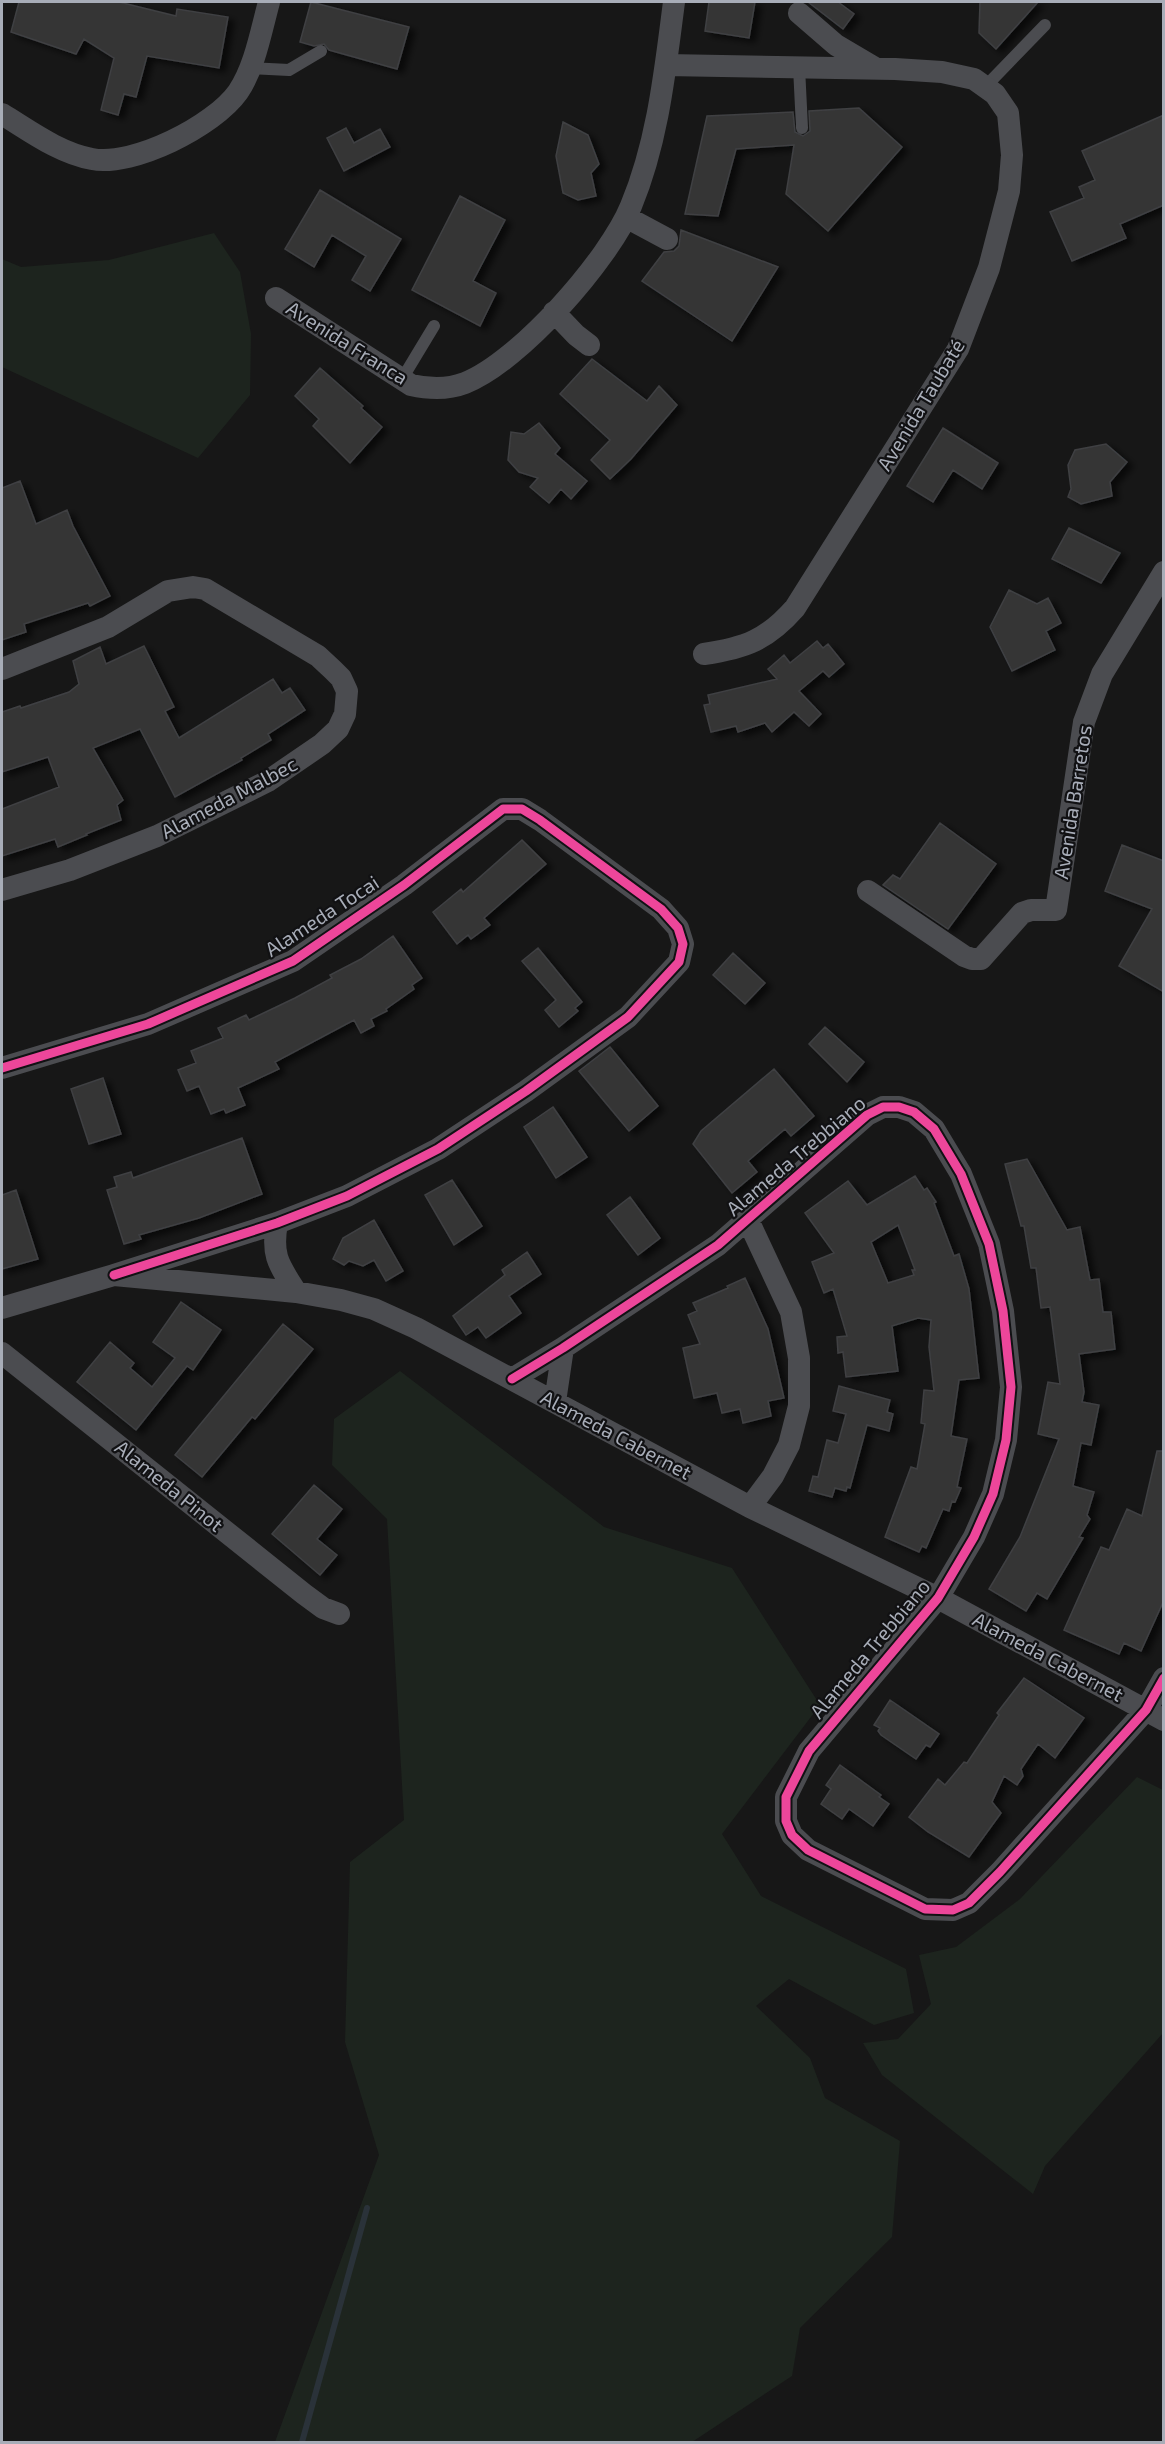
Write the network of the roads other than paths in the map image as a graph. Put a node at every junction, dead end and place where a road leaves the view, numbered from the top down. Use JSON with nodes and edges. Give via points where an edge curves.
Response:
{"nodes":[{"id":1,"x":269,"y":2,"type":"edge"},
{"id":2,"x":674,"y":2,"type":"edge"},
{"id":3,"x":799,"y":13,"type":"dead end"},
{"id":4,"x":1045,"y":24,"type":"dead end"},
{"id":5,"x":321,"y":51,"type":"dead end"},
{"id":6,"x":666,"y":65,"type":"junction"},
{"id":7,"x":799,"y":67,"type":"junction"},
{"id":8,"x":249,"y":68,"type":"junction"},
{"id":9,"x":876,"y":69,"type":"junction"},
{"id":10,"x":985,"y":87,"type":"junction"},
{"id":11,"x":2,"y":114,"type":"edge"},
{"id":12,"x":802,"y":128,"type":"dead end"},
{"id":13,"x":626,"y":217,"type":"junction"},
{"id":14,"x":667,"y":239,"type":"dead end"},
{"id":15,"x":276,"y":298,"type":"dead end"},
{"id":16,"x":554,"y":312,"type":"junction"},
{"id":17,"x":434,"y":326,"type":"dead end"},
{"id":18,"x":589,"y":345,"type":"dead end"},
{"id":19,"x":402,"y":379,"type":"junction"},
{"id":20,"x":1164,"y":572,"type":"edge"},
{"id":21,"x":704,"y":654,"type":"dead end"},
{"id":22,"x":2,"y":669,"type":"edge"},
{"id":23,"x":2,"y":890,"type":"edge"},
{"id":24,"x":867,"y":891,"type":"dead end"},
{"id":25,"x":2,"y":1068,"type":"edge"},
{"id":26,"x":748,"y":1220,"type":"junction"},
{"id":27,"x":276,"y":1223,"type":"junction"},
{"id":28,"x":114,"y":1275,"type":"junction"},
{"id":29,"x":296,"y":1292,"type":"junction"},
{"id":30,"x":2,"y":1308,"type":"edge"},
{"id":31,"x":563,"y":1348,"type":"junction"},
{"id":32,"x":2,"y":1353,"type":"edge"},
{"id":33,"x":512,"y":1379,"type":"junction"},
{"id":34,"x":555,"y":1402,"type":"junction"},
{"id":35,"x":750,"y":1507,"type":"junction"},
{"id":36,"x":938,"y":1598,"type":"junction"},
{"id":37,"x":339,"y":1614,"type":"dead end"},
{"id":38,"x":1164,"y":1678,"type":"edge"},
{"id":39,"x":1155,"y":1715,"type":"edge"}],
"edges":[{"from":1,"to":8,"type":"street"},
{"from":2,"to":6,"type":"street","name":"Avenida Franca"},
{"from":3,"to":9,"type":"street","via":[[836,45]]},
{"from":4,"to":10,"type":"lane"},
{"from":5,"to":8,"type":"lane","via":[[289,70]]},
{"from":6,"to":7,"type":"street","name":"Avenida Taubaté"},
{"from":6,"to":13,"type":"street","name":"Avenida Franca","via":[[652,148]]},
{"from":7,"to":9,"type":"street","name":"Avenida Taubaté"},
{"from":7,"to":12,"type":"lane"},
{"from":8,"to":11,"type":"street","via":[[237,94],[213,116],[180,138],[130,156],[94,160],[64,151]]},
{"from":9,"to":10,"type":"street","name":"Avenida Taubaté","via":[[942,72],[974,79]]},
{"from":10,"to":21,"type":"street","name":"Avenida Taubaté","via":[[1008,113],[1012,155],[1009,191],[989,268],[958,349],[795,608],[779,627],[757,640],[734,650]]},
{"from":13,"to":14,"type":"street"},
{"from":13,"to":16,"type":"street","name":"Avenida Franca","via":[[608,248]]},
{"from":15,"to":19,"type":"street","name":"Avenida Franca"},
{"from":16,"to":18,"type":"street"},
{"from":16,"to":19,"type":"street","name":"Avenida Franca","via":[[536,334],[474,379],[446,388],[425,388]]},
{"from":17,"to":19,"type":"lane"},
{"from":20,"to":24,"type":"street","name":"Avenida Barretos","via":[[1102,674],[1084,722],[1058,907],[1022,913],[981,958],[972,959]]},
{"from":22,"to":23,"type":"street","name":"Alameda Malbec","via":[[108,627],[168,591],[193,587],[205,589],[318,656],[341,678],[347,691],[345,714],[338,729],[268,781],[157,836],[70,870]]},
{"from":25,"to":27,"type":"street","name":"Alameda Tocai","via":[[148,1024],[293,961],[404,885],[503,809],[522,809],[540,820],[661,909],[678,928],[683,945],[679,962],[628,1017],[438,1149],[346,1196]]},
{"from":26,"to":31,"type":"street","name":"Alameda Trebbiano","via":[[718,1245]]},
{"from":26,"to":35,"type":"street","via":[[791,1312],[799,1358],[799,1406],[789,1444]]},
{"from":26,"to":36,"type":"street","name":"Alameda Trebbiano","via":[[867,1115],[883,1107],[914,1112],[934,1129],[961,1174],[989,1244],[1003,1311],[1011,1387],[1006,1440],[993,1494],[974,1537]]},
{"from":27,"to":28,"type":"street","name":"Alameda Tocai"},
{"from":27,"to":29,"type":"street","via":[[276,1258]]},
{"from":28,"to":29,"type":"street","name":"Alameda Cabernet"},
{"from":28,"to":30,"type":"street","name":"Alameda Cabernet"},
{"from":29,"to":33,"type":"street","name":"Alameda Cabernet","via":[[374,1309]]},
{"from":31,"to":33,"type":"street","name":"Alameda Trebbiano"},
{"from":31,"to":34,"type":"street"},
{"from":32,"to":37,"type":"street","name":"Alameda Pinot","via":[[304,1594]]},
{"from":33,"to":34,"type":"street","name":"Alameda Cabernet"},
{"from":34,"to":35,"type":"street","name":"Alameda Cabernet"},
{"from":35,"to":36,"type":"street","name":"Alameda Cabernet"},
{"from":36,"to":39,"type":"street","name":"Alameda Cabernet"},
{"from":36,"to":39,"type":"street","name":"Alameda Trebbiano","via":[[809,1752],[794,1779],[786,1797],[786,1821],[792,1835],[808,1850],[925,1909],[953,1910],[969,1903]]},
{"from":38,"to":39,"type":"street","name":"Alameda Trebbiano"}]}
